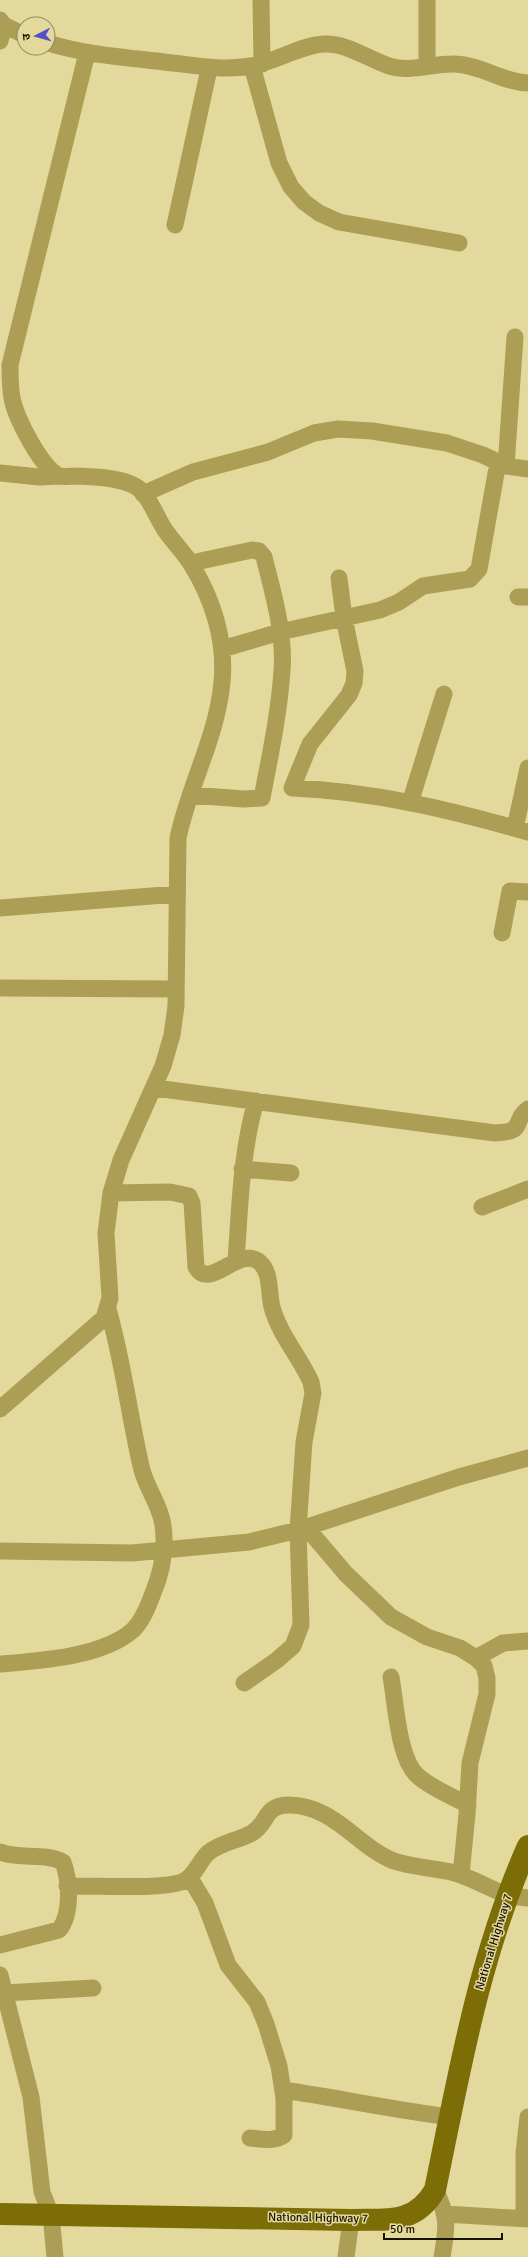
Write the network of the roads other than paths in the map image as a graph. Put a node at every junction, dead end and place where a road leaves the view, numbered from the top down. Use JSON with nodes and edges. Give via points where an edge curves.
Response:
{"nodes":[{"id":1,"x":261,"y":0,"type":"edge"},
{"id":2,"x":427,"y":0,"type":"edge"},
{"id":3,"x":1,"y":29,"type":"edge"},
{"id":4,"x":16,"y":33,"type":"edge"},
{"id":5,"x":56,"y":45,"type":"edge"},
{"id":6,"x":87,"y":53,"type":"junction"},
{"id":7,"x":257,"y":65,"type":"junction"},
{"id":8,"x":426,"y":66,"type":"junction"},
{"id":9,"x":209,"y":69,"type":"junction"},
{"id":10,"x":528,"y":83,"type":"edge"},
{"id":11,"x":175,"y":225,"type":"dead end"},
{"id":12,"x":459,"y":243,"type":"dead end"},
{"id":13,"x":515,"y":337,"type":"dead end"},
{"id":14,"x":502,"y":464,"type":"junction"},
{"id":15,"x":528,"y":469,"type":"edge"},
{"id":16,"x":0,"y":473,"type":"edge"},
{"id":17,"x":60,"y":476,"type":"junction"},
{"id":18,"x":144,"y":494,"type":"junction"},
{"id":19,"x":191,"y":563,"type":"junction"},
{"id":20,"x":339,"y":578,"type":"dead end"},
{"id":21,"x":344,"y":618,"type":"junction"},
{"id":22,"x":280,"y":632,"type":"junction"},
{"id":23,"x":222,"y":649,"type":"junction"},
{"id":24,"x":444,"y":694,"type":"dead end"},
{"id":25,"x":528,"y":768,"type":"edge"},
{"id":26,"x":190,"y":795,"type":"junction"},
{"id":27,"x":410,"y":803,"type":"junction"},
{"id":28,"x":522,"y":830,"type":"edge"},
{"id":29,"x":528,"y":892,"type":"edge"},
{"id":30,"x":177,"y":894,"type":"junction"},
{"id":31,"x":0,"y":908,"type":"edge"},
{"id":32,"x":502,"y":933,"type":"dead end"},
{"id":33,"x":0,"y":988,"type":"edge"},
{"id":34,"x":176,"y":989,"type":"junction"},
{"id":35,"x":155,"y":1088,"type":"junction"},
{"id":36,"x":256,"y":1101,"type":"junction"},
{"id":37,"x":528,"y":1109,"type":"edge"},
{"id":38,"x":242,"y":1169,"type":"junction"},
{"id":39,"x":291,"y":1174,"type":"dead end"},
{"id":40,"x":528,"y":1188,"type":"edge"},
{"id":41,"x":111,"y":1193,"type":"junction"},
{"id":42,"x":482,"y":1207,"type":"dead end"},
{"id":43,"x":236,"y":1261,"type":"junction"},
{"id":44,"x":108,"y":1309,"type":"junction"},
{"id":45,"x":0,"y":1409,"type":"edge"},
{"id":46,"x":528,"y":1458,"type":"edge"},
{"id":47,"x":302,"y":1528,"type":"junction"},
{"id":48,"x":163,"y":1550,"type":"junction"},
{"id":49,"x":0,"y":1551,"type":"edge"},
{"id":50,"x":528,"y":1641,"type":"edge"},
{"id":51,"x":476,"y":1658,"type":"junction"},
{"id":52,"x":0,"y":1664,"type":"edge"},
{"id":53,"x":391,"y":1677,"type":"dead end"},
{"id":54,"x":244,"y":1683,"type":"dead end"},
{"id":55,"x":468,"y":1805,"type":"junction"},
{"id":56,"x":528,"y":1846,"type":"edge"},
{"id":57,"x":0,"y":1852,"type":"edge"},
{"id":58,"x":461,"y":1875,"type":"junction"},
{"id":59,"x":190,"y":1878,"type":"junction"},
{"id":60,"x":67,"y":1886,"type":"junction"},
{"id":61,"x":518,"y":1897,"type":"edge"},
{"id":62,"x":0,"y":1945,"type":"edge"},
{"id":63,"x":0,"y":1975,"type":"edge"},
{"id":64,"x":93,"y":1988,"type":"dead end"},
{"id":65,"x":4,"y":1993,"type":"junction"},
{"id":66,"x":283,"y":2090,"type":"junction"},
{"id":67,"x":450,"y":2117,"type":"junction"},
{"id":68,"x":528,"y":2117,"type":"edge"},
{"id":69,"x":250,"y":2138,"type":"dead end"},
{"id":70,"x":435,"y":2190,"type":"junction"},
{"id":71,"x":0,"y":2214,"type":"edge"},
{"id":72,"x":446,"y":2214,"type":"junction"},
{"id":73,"x":51,"y":2215,"type":"junction"},
{"id":74,"x":526,"y":2218,"type":"edge"},
{"id":75,"x":351,"y":2220,"type":"junction"},
{"id":76,"x":55,"y":2257,"type":"edge"},
{"id":77,"x":346,"y":2257,"type":"edge"},
{"id":78,"x":442,"y":2257,"type":"edge"}],
"edges":[{"from":1,"to":7,"type":"street"},
{"from":2,"to":8,"type":"street"},
{"from":3,"to":4,"type":"street"},
{"from":5,"to":6,"type":"street"},
{"from":6,"to":9,"type":"street"},
{"from":6,"to":17,"type":"street","via":[[10,365],[12,398],[26,437],[46,463]]},
{"from":7,"to":8,"type":"street","via":[[322,44],[337,45],[400,69]]},
{"from":7,"to":9,"type":"street"},
{"from":7,"to":12,"type":"street","via":[[279,163],[291,187],[304,202],[319,213],[339,222]]},
{"from":8,"to":10,"type":"street","via":[[472,66],[506,79]]},
{"from":9,"to":11,"type":"street"},
{"from":13,"to":14,"type":"street"},
{"from":14,"to":15,"type":"street"},
{"from":14,"to":18,"type":"street","via":[[483,454],[447,443],[372,431],[338,429],[314,433],[268,452],[193,472]]},
{"from":14,"to":21,"type":"street","via":[[476,575],[470,580],[423,586],[399,602],[380,610]]},
{"from":16,"to":17,"type":"street","via":[[39,477]]},
{"from":17,"to":18,"type":"street","via":[[125,482]]},
{"from":18,"to":19,"type":"street","via":[[166,531]]},
{"from":19,"to":22,"type":"street","via":[[252,550],[259,551],[264,557]]},
{"from":19,"to":23,"type":"street","via":[[216,618]]},
{"from":20,"to":21,"type":"street"},
{"from":21,"to":22,"type":"street"},
{"from":21,"to":27,"type":"street","via":[[355,671],[354,683],[349,695],[310,744],[292,788],[328,789]]},
{"from":22,"to":23,"type":"street"},
{"from":22,"to":26,"type":"street","via":[[282,670],[274,735],[262,798]]},
{"from":23,"to":26,"type":"street","via":[[222,682],[213,730]]},
{"from":24,"to":27,"type":"street"},
{"from":25,"to":28,"type":"street"},
{"from":26,"to":30,"type":"street","via":[[182,816],[178,838]]},
{"from":27,"to":28,"type":"street"},
{"from":29,"to":32,"type":"street","via":[[510,891]]},
{"from":30,"to":31,"type":"street"},
{"from":30,"to":34,"type":"street"},
{"from":33,"to":34,"type":"street"},
{"from":34,"to":35,"type":"street","via":[[172,1035]]},
{"from":35,"to":36,"type":"street"},
{"from":35,"to":41,"type":"street","via":[[121,1160]]},
{"from":36,"to":37,"type":"street","via":[[495,1133],[514,1130]]},
{"from":36,"to":38,"type":"street","via":[[247,1132]]},
{"from":38,"to":39,"type":"street"},
{"from":38,"to":43,"type":"street"},
{"from":40,"to":42,"type":"street"},
{"from":41,"to":43,"type":"street","via":[[170,1192],[189,1196],[192,1203],[196,1267],[199,1273],[213,1273]]},
{"from":41,"to":44,"type":"street","via":[[106,1233],[110,1298]]},
{"from":43,"to":47,"type":"street","via":[[250,1258],[258,1260],[264,1266],[272,1306],[279,1324],[311,1382],[313,1393],[304,1442]]},
{"from":44,"to":45,"type":"street","via":[[104,1318]]},
{"from":44,"to":48,"type":"street","via":[[123,1368],[141,1467],[159,1507],[163,1526]]},
{"from":46,"to":47,"type":"street","via":[[459,1477]]},
{"from":47,"to":48,"type":"street","via":[[249,1542]]},
{"from":47,"to":51,"type":"street","via":[[391,1618],[427,1637],[460,1648]]},
{"from":47,"to":54,"type":"street","via":[[301,1625],[298,1637],[277,1660]]},
{"from":48,"to":49,"type":"street","via":[[132,1553]]},
{"from":48,"to":52,"type":"street","via":[[162,1568],[145,1612],[133,1629],[122,1638],[73,1655]]},
{"from":50,"to":51,"type":"street","via":[[503,1643]]},
{"from":51,"to":55,"type":"street","via":[[484,1666],[487,1694],[473,1744]]},
{"from":53,"to":55,"type":"street","via":[[402,1746],[411,1769],[419,1777]]},
{"from":55,"to":58,"type":"street"},
{"from":56,"to":61,"type":"main road","name":"National Highway 7"},
{"from":57,"to":60,"type":"street","via":[[15,1856],[56,1858],[63,1862]]},
{"from":58,"to":59,"type":"street","via":[[394,1860],[381,1854],[329,1817],[307,1808],[289,1805],[276,1807],[268,1812],[258,1828],[212,1850]]},
{"from":58,"to":61,"type":"street"},
{"from":59,"to":60,"type":"street","via":[[175,1883],[151,1885]]},
{"from":59,"to":66,"type":"street","via":[[211,1918],[228,1965],[257,2002],[279,2066]]},
{"from":60,"to":62,"type":"street","via":[[67,1918],[59,1930]]},
{"from":61,"to":67,"type":"main road","name":"National Highway 7","via":[[469,2023]]},
{"from":63,"to":65,"type":"street"},
{"from":64,"to":65,"type":"street"},
{"from":65,"to":73,"type":"street","via":[[31,2097],[42,2192]]},
{"from":66,"to":67,"type":"street"},
{"from":66,"to":69,"type":"street","via":[[284,2135],[270,2140]]},
{"from":67,"to":70,"type":"main road","name":"National Highway 7"},
{"from":68,"to":74,"type":"street","via":[[524,2154]]},
{"from":70,"to":72,"type":"street"},
{"from":70,"to":75,"type":"main road","name":"National Highway 7","via":[[419,2211],[408,2216]]},
{"from":71,"to":73,"type":"main road","name":"National Highway 7"},
{"from":72,"to":74,"type":"street"},
{"from":72,"to":78,"type":"street"},
{"from":73,"to":75,"type":"main road","name":"National Highway 7"},
{"from":73,"to":76,"type":"street"},
{"from":75,"to":77,"type":"street"}]}
